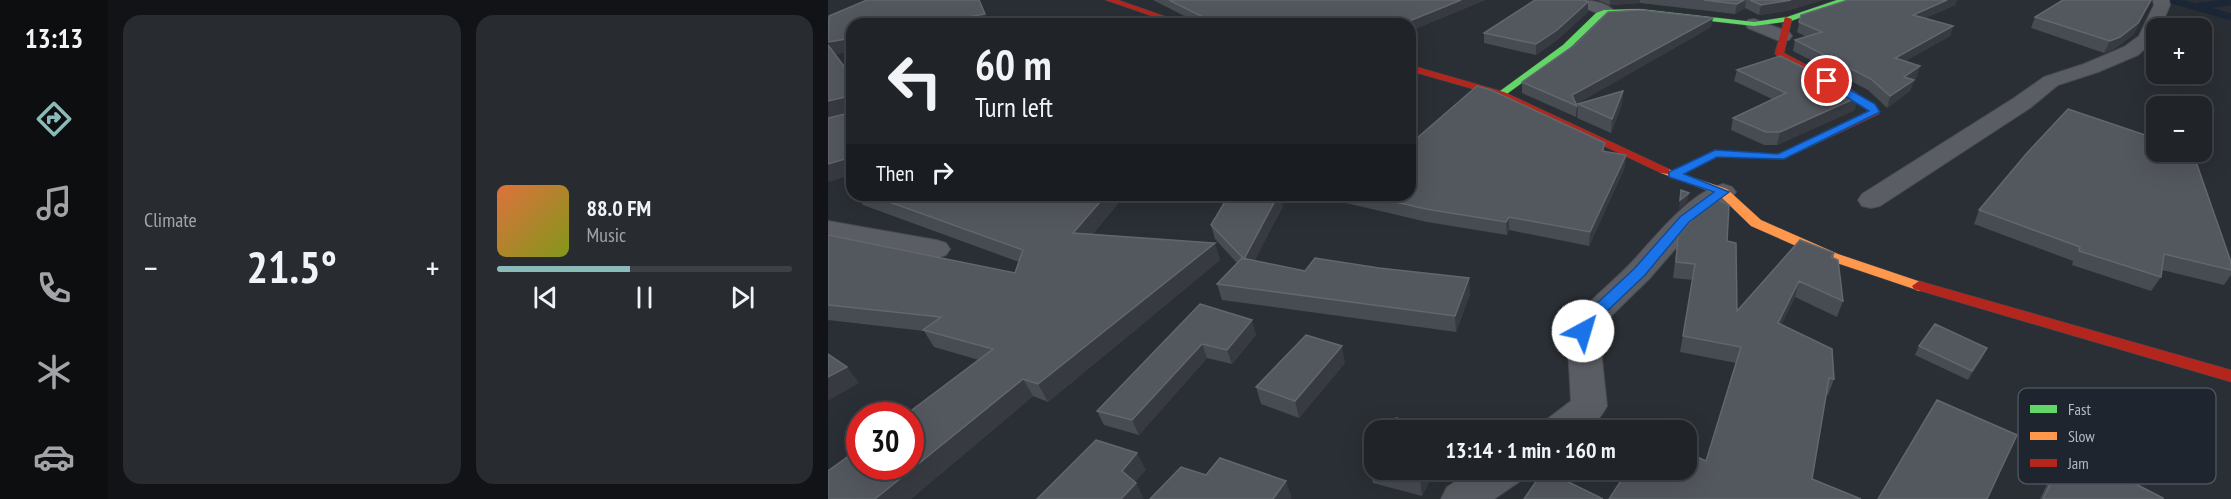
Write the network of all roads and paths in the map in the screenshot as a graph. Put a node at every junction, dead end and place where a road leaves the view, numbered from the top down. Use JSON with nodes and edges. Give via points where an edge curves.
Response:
{"nodes":[{"id":1,"x":1110,"y":0,"type":"edge"},
{"id":2,"x":1579,"y":0,"type":"edge"},
{"id":3,"x":1845,"y":0,"type":"edge"},
{"id":4,"x":2161,"y":0,"type":"edge"},
{"id":5,"x":1607,"y":12,"type":"junction"},
{"id":6,"x":1161,"y":18,"type":"edge"},
{"id":7,"x":1754,"y":24,"type":"joint"},
{"id":8,"x":1786,"y":28,"type":"junction"},
{"id":9,"x":1416,"y":70,"type":"edge"},
{"id":10,"x":1501,"y":94,"type":"junction"},
{"id":11,"x":1673,"y":175,"type":"junction"},
{"id":12,"x":1723,"y":192,"type":"junction"},
{"id":13,"x":1871,"y":200,"type":"dead end"},
{"id":14,"x":828,"y":229,"type":"edge"},
{"id":15,"x":936,"y":249,"type":"dead end"},
{"id":16,"x":2231,"y":376,"type":"edge"},
{"id":17,"x":1572,"y":420,"type":"edge"},
{"id":18,"x":1490,"y":480,"type":"edge"},
{"id":19,"x":1461,"y":499,"type":"edge"}],
"edges":[{"from":1,"to":6,"type":"street"},
{"from":2,"to":5,"type":"street"},
{"from":3,"to":8,"type":"street"},
{"from":4,"to":13,"type":"street","via":[[2147,39],[2131,51],[2051,81]]},
{"from":5,"to":7,"type":"street","via":[[1640,11]]},
{"from":5,"to":10,"type":"street"},
{"from":7,"to":8,"type":"street"},
{"from":8,"to":11,"type":"street","via":[[1779,54],[1872,106],[1875,112],[1780,157],[1715,154]]},
{"from":9,"to":10,"type":"street"},
{"from":10,"to":11,"type":"street"},
{"from":11,"to":12,"type":"street"},
{"from":12,"to":16,"type":"street","via":[[1756,224],[1833,257],[1969,302]]},
{"from":12,"to":17,"type":"street","via":[[1685,220],[1583,331],[1589,406]]},
{"from":14,"to":15,"type":"street"},
{"from":18,"to":19,"type":"street"}]}
